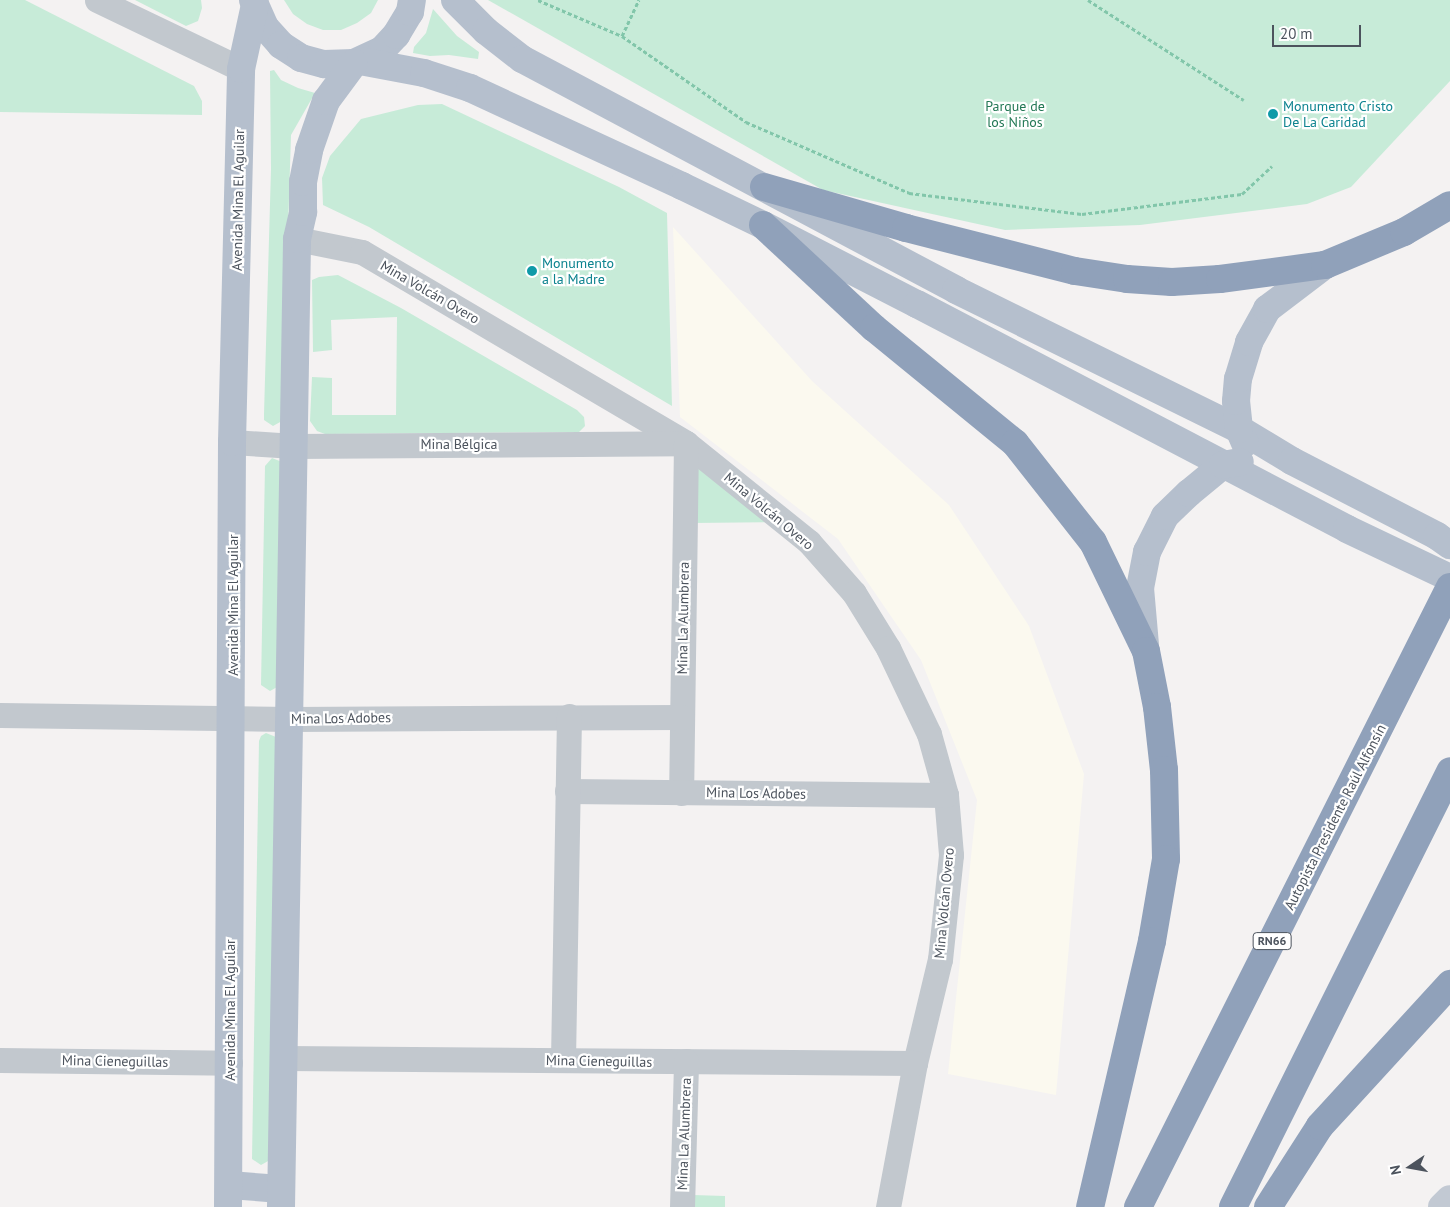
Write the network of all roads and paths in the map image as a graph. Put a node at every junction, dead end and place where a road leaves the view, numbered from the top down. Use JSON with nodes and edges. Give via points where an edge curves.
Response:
{"nodes":[{"id":1,"x":98,"y":0,"type":"edge"},
{"id":2,"x":412,"y":0,"type":"edge"},
{"id":3,"x":455,"y":0,"type":"edge"},
{"id":4,"x":538,"y":0,"type":"edge"},
{"id":5,"x":639,"y":0,"type":"edge"},
{"id":6,"x":1088,"y":0,"type":"edge"},
{"id":7,"x":254,"y":2,"type":"edge"},
{"id":8,"x":622,"y":36,"type":"junction"},
{"id":9,"x":357,"y":62,"type":"junction"},
{"id":10,"x":241,"y":69,"type":"junction"},
{"id":11,"x":1244,"y":100,"type":"dead end"},
{"id":12,"x":1272,"y":166,"type":"dead end"},
{"id":13,"x":764,"y":187,"type":"junction"},
{"id":14,"x":1450,"y":205,"type":"edge"},
{"id":15,"x":763,"y":225,"type":"junction"},
{"id":16,"x":297,"y":239,"type":"junction"},
{"id":17,"x":1325,"y":265,"type":"junction"},
{"id":18,"x":1239,"y":430,"type":"junction"},
{"id":19,"x":232,"y":442,"type":"junction"},
{"id":20,"x":686,"y":443,"type":"junction"},
{"id":21,"x":294,"y":446,"type":"junction"},
{"id":22,"x":1252,"y":459,"type":"junction"},
{"id":23,"x":1292,"y":461,"type":"junction"},
{"id":24,"x":1223,"y":465,"type":"junction"},
{"id":25,"x":1279,"y":492,"type":"junction"},
{"id":26,"x":1450,"y":545,"type":"edge"},
{"id":27,"x":1450,"y":578,"type":"edge"},
{"id":28,"x":1450,"y":587,"type":"edge"},
{"id":29,"x":1146,"y":651,"type":"junction"},
{"id":30,"x":0,"y":715,"type":"edge"},
{"id":31,"x":569,"y":716,"type":"junction"},
{"id":32,"x":682,"y":717,"type":"junction"},
{"id":33,"x":233,"y":719,"type":"junction"},
{"id":34,"x":290,"y":719,"type":"junction"},
{"id":35,"x":1450,"y":771,"type":"edge"},
{"id":36,"x":567,"y":791,"type":"junction"},
{"id":37,"x":681,"y":793,"type":"junction"},
{"id":38,"x":946,"y":795,"type":"junction"},
{"id":39,"x":1450,"y":984,"type":"edge"},
{"id":40,"x":284,"y":1058,"type":"junction"},
{"id":41,"x":0,"y":1060,"type":"edge"},
{"id":42,"x":563,"y":1060,"type":"junction"},
{"id":43,"x":686,"y":1061,"type":"junction"},
{"id":44,"x":230,"y":1063,"type":"junction"},
{"id":45,"x":915,"y":1063,"type":"junction"},
{"id":46,"x":229,"y":1196,"type":"edge"},
{"id":47,"x":281,"y":1198,"type":"edge"},
{"id":48,"x":1450,"y":1199,"type":"edge"},
{"id":49,"x":682,"y":1207,"type":"edge"},
{"id":50,"x":888,"y":1207,"type":"edge"},
{"id":51,"x":1090,"y":1207,"type":"edge"},
{"id":52,"x":1138,"y":1207,"type":"edge"},
{"id":53,"x":1234,"y":1207,"type":"edge"},
{"id":54,"x":1268,"y":1207,"type":"edge"},
{"id":55,"x":1442,"y":1207,"type":"edge"}],
"edges":[{"from":1,"to":10,"type":"street"},
{"from":2,"to":9,"type":"main road","via":[[410,12],[396,35],[382,50]]},
{"from":3,"to":13,"type":"main road","via":[[486,31],[522,59]]},
{"from":4,"to":8,"type":"path"},
{"from":5,"to":8,"type":"path"},
{"from":6,"to":11,"type":"path"},
{"from":7,"to":9,"type":"main road","via":[[270,33],[301,58],[324,64]]},
{"from":7,"to":10,"type":"main road","name":"Avenida Mina El Aguilar"},
{"from":8,"to":12,"type":"path","via":[[746,122],[909,193],[1082,214],[1242,194]]},
{"from":9,"to":15,"type":"main road","via":[[424,73],[470,88]]},
{"from":9,"to":16,"type":"main road","via":[[326,101],[309,150]]},
{"from":10,"to":19,"type":"main road","name":"Avenida Mina El Aguilar"},
{"from":13,"to":17,"type":"highway","via":[[906,228],[1075,270],[1127,279],[1172,282],[1220,279]]},
{"from":13,"to":18,"type":"main road","via":[[956,290]]},
{"from":14,"to":17,"type":"highway","via":[[1404,232]]},
{"from":15,"to":24,"type":"main road"},
{"from":15,"to":29,"type":"highway","via":[[874,328],[1015,443],[1093,542]]},
{"from":16,"to":20,"type":"street","name":"Mina Volcán Overo","via":[[362,252]]},
{"from":16,"to":21,"type":"main road"},
{"from":17,"to":18,"type":"main road","via":[[1268,309],[1249,342],[1238,379]]},
{"from":18,"to":22,"type":"main road"},
{"from":18,"to":23,"type":"main road"},
{"from":19,"to":21,"type":"street","name":"Mina Bélgica"},
{"from":19,"to":33,"type":"main road","name":"Avenida Mina El Aguilar"},
{"from":20,"to":21,"type":"street","name":"Mina Bélgica"},
{"from":20,"to":32,"type":"street","name":"Mina La Alumbrera"},
{"from":20,"to":38,"type":"street","name":"Mina Volcán Overo","via":[[809,542],[854,594],[888,648],[929,734]]},
{"from":21,"to":34,"type":"main road"},
{"from":22,"to":23,"type":"main road"},
{"from":22,"to":24,"type":"main road"},
{"from":22,"to":25,"type":"main road"},
{"from":23,"to":26,"type":"main road"},
{"from":24,"to":25,"type":"main road"},
{"from":24,"to":29,"type":"main road","via":[[1165,516],[1147,552],[1140,588]]},
{"from":25,"to":27,"type":"main road","via":[[1347,529]]},
{"from":28,"to":52,"type":"highway","name":"Autopista Presidente Raúl Alfonsín","number":"RN66"},
{"from":29,"to":51,"type":"highway","via":[[1157,707],[1164,770],[1166,859],[1152,940]]},
{"from":30,"to":33,"type":"street","name":"Mina Los Adobes"},
{"from":31,"to":32,"type":"street","name":"Mina Los Adobes"},
{"from":31,"to":34,"type":"street","name":"Mina Los Adobes"},
{"from":31,"to":36,"type":"street"},
{"from":32,"to":37,"type":"street","name":"Mina La Alumbrera"},
{"from":33,"to":34,"type":"street","name":"Mina Los Adobes"},
{"from":33,"to":44,"type":"main road","name":"Avenida Mina El Aguilar"},
{"from":34,"to":40,"type":"main road"},
{"from":35,"to":53,"type":"highway"},
{"from":36,"to":37,"type":"street","name":"Mina Los Adobes"},
{"from":36,"to":42,"type":"street"},
{"from":37,"to":38,"type":"street","name":"Mina Los Adobes"},
{"from":38,"to":45,"type":"street","name":"Mina Volcán Overo","via":[[950,856],[940,959]]},
{"from":39,"to":54,"type":"highway","via":[[1320,1126]]},
{"from":40,"to":42,"type":"street","name":"Mina Cieneguillas"},
{"from":40,"to":47,"type":"main road"},
{"from":41,"to":44,"type":"street","name":"Mina Cieneguillas"},
{"from":42,"to":43,"type":"street","name":"Mina Cieneguillas"},
{"from":43,"to":45,"type":"street","name":"Mina Cieneguillas"},
{"from":43,"to":49,"type":"street","name":"Mina La Alumbrera"},
{"from":44,"to":46,"type":"main road","name":"Avenida Mina El Aguilar"},
{"from":45,"to":50,"type":"street","name":"Mina Volcán Overo"},
{"from":46,"to":47,"type":"main road"},
{"from":48,"to":55,"type":"main road"}]}
